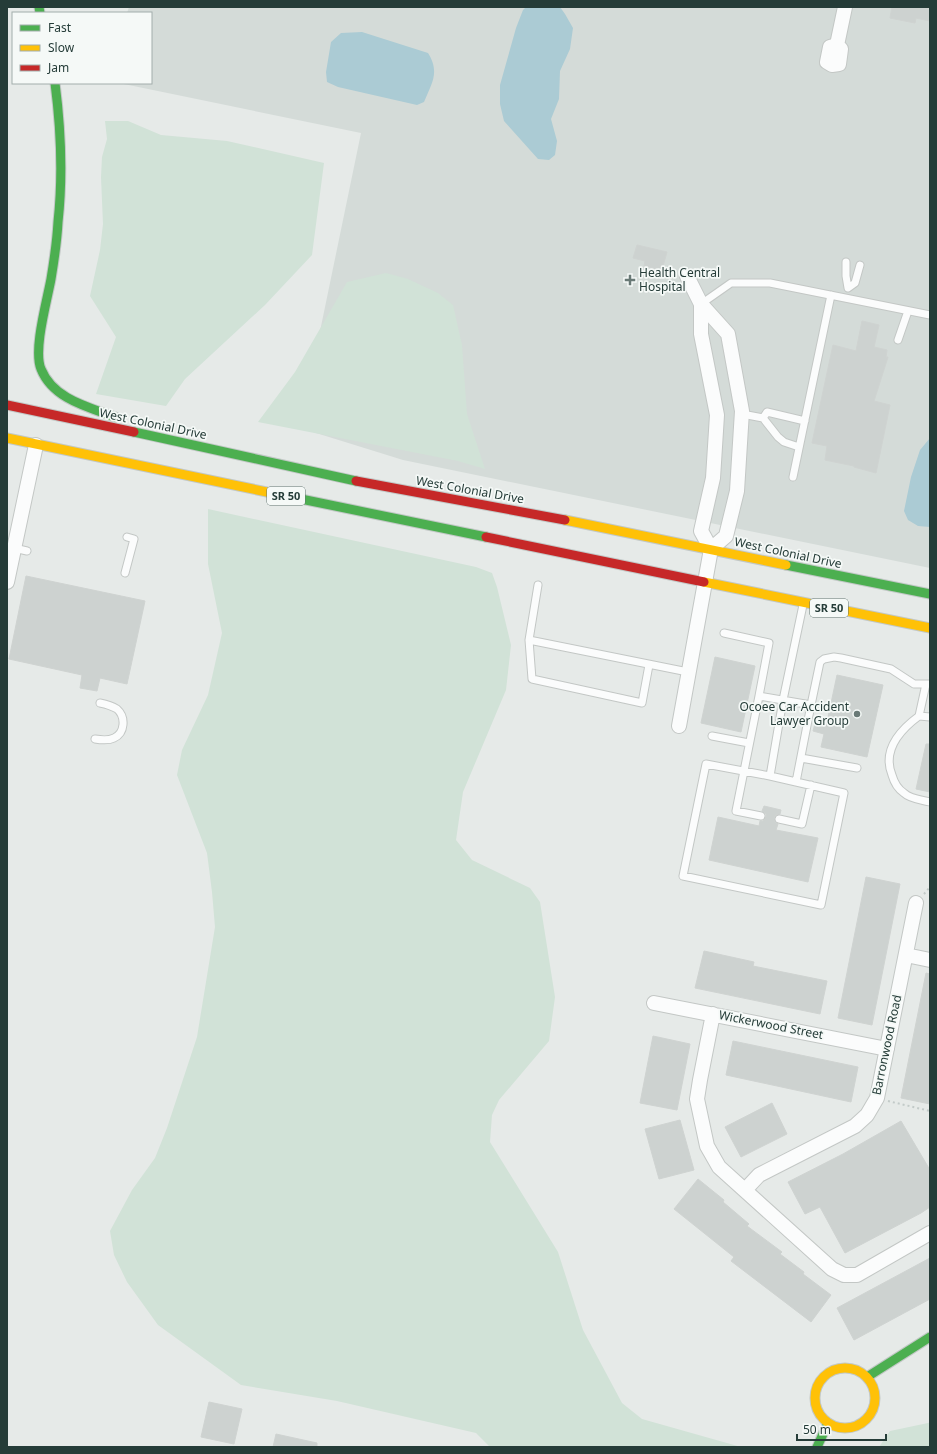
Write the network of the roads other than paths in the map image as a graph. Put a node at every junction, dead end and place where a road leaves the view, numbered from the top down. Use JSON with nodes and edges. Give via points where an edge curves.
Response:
{"nodes":[{"id":1,"x":845,"y":7,"type":"edge"},
{"id":2,"x":832,"y":68,"type":"dead end"},
{"id":3,"x":55,"y":84,"type":"edge"},
{"id":4,"x":846,"y":262,"type":"dead end"},
{"id":5,"x":860,"y":265,"type":"dead end"},
{"id":6,"x":687,"y":276,"type":"dead end"},
{"id":7,"x":848,"y":288,"type":"junction"},
{"id":8,"x":831,"y":295,"type":"junction"},
{"id":9,"x":844,"y":298,"type":"junction"},
{"id":10,"x":701,"y":304,"type":"junction"},
{"id":11,"x":908,"y":311,"type":"junction"},
{"id":12,"x":930,"y":315,"type":"edge"},
{"id":13,"x":898,"y":340,"type":"dead end"},
{"id":14,"x":7,"y":405,"type":"edge"},
{"id":15,"x":742,"y":414,"type":"junction"},
{"id":16,"x":763,"y":418,"type":"junction"},
{"id":17,"x":805,"y":421,"type":"junction"},
{"id":18,"x":7,"y":438,"type":"edge"},
{"id":19,"x":181,"y":442,"type":"junction"},
{"id":20,"x":36,"y":445,"type":"junction"},
{"id":21,"x":799,"y":447,"type":"junction"},
{"id":22,"x":793,"y":477,"type":"dead end"},
{"id":23,"x":127,"y":537,"type":"dead end"},
{"id":24,"x":711,"y":548,"type":"junction"},
{"id":25,"x":125,"y":573,"type":"dead end"},
{"id":26,"x":7,"y":578,"type":"edge"},
{"id":27,"x":704,"y":581,"type":"junction"},
{"id":28,"x":538,"y":585,"type":"dead end"},
{"id":29,"x":930,"y":594,"type":"edge"},
{"id":30,"x":804,"y":603,"type":"junction"},
{"id":31,"x":930,"y":628,"type":"edge"},
{"id":32,"x":724,"y":633,"type":"dead end"},
{"id":33,"x":529,"y":640,"type":"junction"},
{"id":34,"x":649,"y":665,"type":"junction"},
{"id":35,"x":688,"y":672,"type":"junction"},
{"id":36,"x":928,"y":684,"type":"edge"},
{"id":37,"x":759,"y":696,"type":"junction"},
{"id":38,"x":784,"y":700,"type":"junction"},
{"id":39,"x":100,"y":703,"type":"dead end"},
{"id":40,"x":811,"y":706,"type":"junction"},
{"id":41,"x":919,"y":716,"type":"junction"},
{"id":42,"x":930,"y":717,"type":"edge"},
{"id":43,"x":679,"y":726,"type":"dead end"},
{"id":44,"x":712,"y":736,"type":"dead end"},
{"id":45,"x":95,"y":739,"type":"dead end"},
{"id":46,"x":749,"y":743,"type":"junction"},
{"id":47,"x":801,"y":758,"type":"junction"},
{"id":48,"x":857,"y":768,"type":"dead end"},
{"id":49,"x":743,"y":771,"type":"junction"},
{"id":50,"x":770,"y":776,"type":"junction"},
{"id":51,"x":796,"y":782,"type":"junction"},
{"id":52,"x":811,"y":785,"type":"junction"},
{"id":53,"x":930,"y":802,"type":"edge"},
{"id":54,"x":762,"y":816,"type":"dead end"},
{"id":55,"x":779,"y":819,"type":"dead end"},
{"id":56,"x":916,"y":903,"type":"dead end"},
{"id":57,"x":906,"y":955,"type":"junction"},
{"id":58,"x":930,"y":960,"type":"edge"},
{"id":59,"x":654,"y":1003,"type":"dead end"},
{"id":60,"x":713,"y":1014,"type":"junction"},
{"id":61,"x":887,"y":1048,"type":"junction"},
{"id":62,"x":745,"y":1190,"type":"junction"},
{"id":63,"x":930,"y":1233,"type":"edge"},
{"id":64,"x":930,"y":1337,"type":"edge"},
{"id":65,"x":867,"y":1377,"type":"junction"},
{"id":66,"x":828,"y":1423,"type":"junction"},
{"id":67,"x":817,"y":1447,"type":"edge"}],
"edges":[{"from":1,"to":2,"type":"street","via":[[837,45],[841,49],[839,64]]},
{"from":3,"to":19,"type":"main road","via":[[60,134],[60,202],[56,249],[41,335],[38,360],[40,368],[48,382],[60,394]]},
{"from":4,"to":7,"type":"lane"},
{"from":5,"to":7,"type":"lane","via":[[855,283]]},
{"from":6,"to":10,"type":"street"},
{"from":7,"to":9,"type":"lane"},
{"from":8,"to":9,"type":"lane"},
{"from":8,"to":10,"type":"lane","via":[[770,283],[732,283]]},
{"from":8,"to":17,"type":"lane"},
{"from":9,"to":11,"type":"lane"},
{"from":10,"to":15,"type":"street","via":[[728,334]]},
{"from":10,"to":24,"type":"street","via":[[701,334],[717,415],[713,478],[701,531]]},
{"from":11,"to":12,"type":"lane"},
{"from":11,"to":13,"type":"lane"},
{"from":14,"to":19,"type":"main road","name":"West Colonial Drive","number":"SR 50"},
{"from":15,"to":16,"type":"lane"},
{"from":15,"to":24,"type":"street","via":[[736,490],[726,536]]},
{"from":16,"to":17,"type":"lane","via":[[767,412]]},
{"from":16,"to":21,"type":"lane","via":[[784,442]]},
{"from":17,"to":21,"type":"lane"},
{"from":18,"to":20,"type":"main road","number":"SR 50"},
{"from":19,"to":24,"type":"main road","name":"West Colonial Drive","number":"SR 50","via":[[394,489]]},
{"from":20,"to":26,"type":"street","via":[[21,550]]},
{"from":20,"to":27,"type":"main road","number":"SR 50"},
{"from":21,"to":22,"type":"lane"},
{"from":23,"to":25,"type":"lane","via":[[134,539]]},
{"from":24,"to":27,"type":"street"},
{"from":24,"to":29,"type":"main road","name":"West Colonial Drive","number":"SR 50"},
{"from":27,"to":30,"type":"main road","number":"SR 50"},
{"from":27,"to":35,"type":"street"},
{"from":28,"to":33,"type":"lane"},
{"from":30,"to":31,"type":"main road","number":"SR 50"},
{"from":30,"to":38,"type":"lane"},
{"from":32,"to":37,"type":"lane","via":[[769,643]]},
{"from":33,"to":34,"type":"lane"},
{"from":33,"to":34,"type":"lane","via":[[532,679],[642,703]]},
{"from":34,"to":35,"type":"lane"},
{"from":35,"to":43,"type":"street"},
{"from":36,"to":40,"type":"lane","via":[[914,684],[891,669],[834,657],[820,662]]},
{"from":36,"to":41,"type":"lane"},
{"from":37,"to":38,"type":"lane"},
{"from":37,"to":46,"type":"lane"},
{"from":38,"to":40,"type":"lane"},
{"from":38,"to":50,"type":"lane"},
{"from":39,"to":45,"type":"lane","via":[[117,710],[122,716],[123,724],[114,738]]},
{"from":40,"to":47,"type":"lane"},
{"from":41,"to":42,"type":"lane"},
{"from":41,"to":53,"type":"lane","via":[[898,734],[890,752],[890,770],[904,794]]},
{"from":44,"to":46,"type":"lane"},
{"from":46,"to":49,"type":"lane"},
{"from":47,"to":48,"type":"lane"},
{"from":47,"to":51,"type":"lane"},
{"from":49,"to":50,"type":"lane"},
{"from":49,"to":52,"type":"lane","via":[[706,764],[683,876],[821,905],[844,793]]},
{"from":49,"to":54,"type":"lane","via":[[736,811]]},
{"from":50,"to":51,"type":"lane"},
{"from":51,"to":52,"type":"lane"},
{"from":52,"to":55,"type":"lane","via":[[802,824]]},
{"from":56,"to":57,"type":"street","name":"Barronwood Road"},
{"from":57,"to":58,"type":"street"},
{"from":57,"to":61,"type":"street","name":"Barronwood Road"},
{"from":59,"to":60,"type":"street","name":"Wickerwood Street"},
{"from":60,"to":61,"type":"street","name":"Wickerwood Street"},
{"from":60,"to":62,"type":"street","via":[[697,1099],[707,1146],[719,1167]]},
{"from":61,"to":62,"type":"street","name":"Barronwood Road","via":[[877,1098],[867,1115],[855,1126],[759,1175]]},
{"from":62,"to":63,"type":"street","via":[[832,1269],[844,1275],[857,1275]]},
{"from":64,"to":65,"type":"main road"},
{"from":65,"to":66,"type":"main road","via":[[875,1393],[871,1413],[859,1425],[848,1428]]},
{"from":65,"to":66,"type":"main road","via":[[848,1368],[838,1368],[823,1376],[814,1395],[820,1415]]},
{"from":66,"to":67,"type":"main road"}]}
